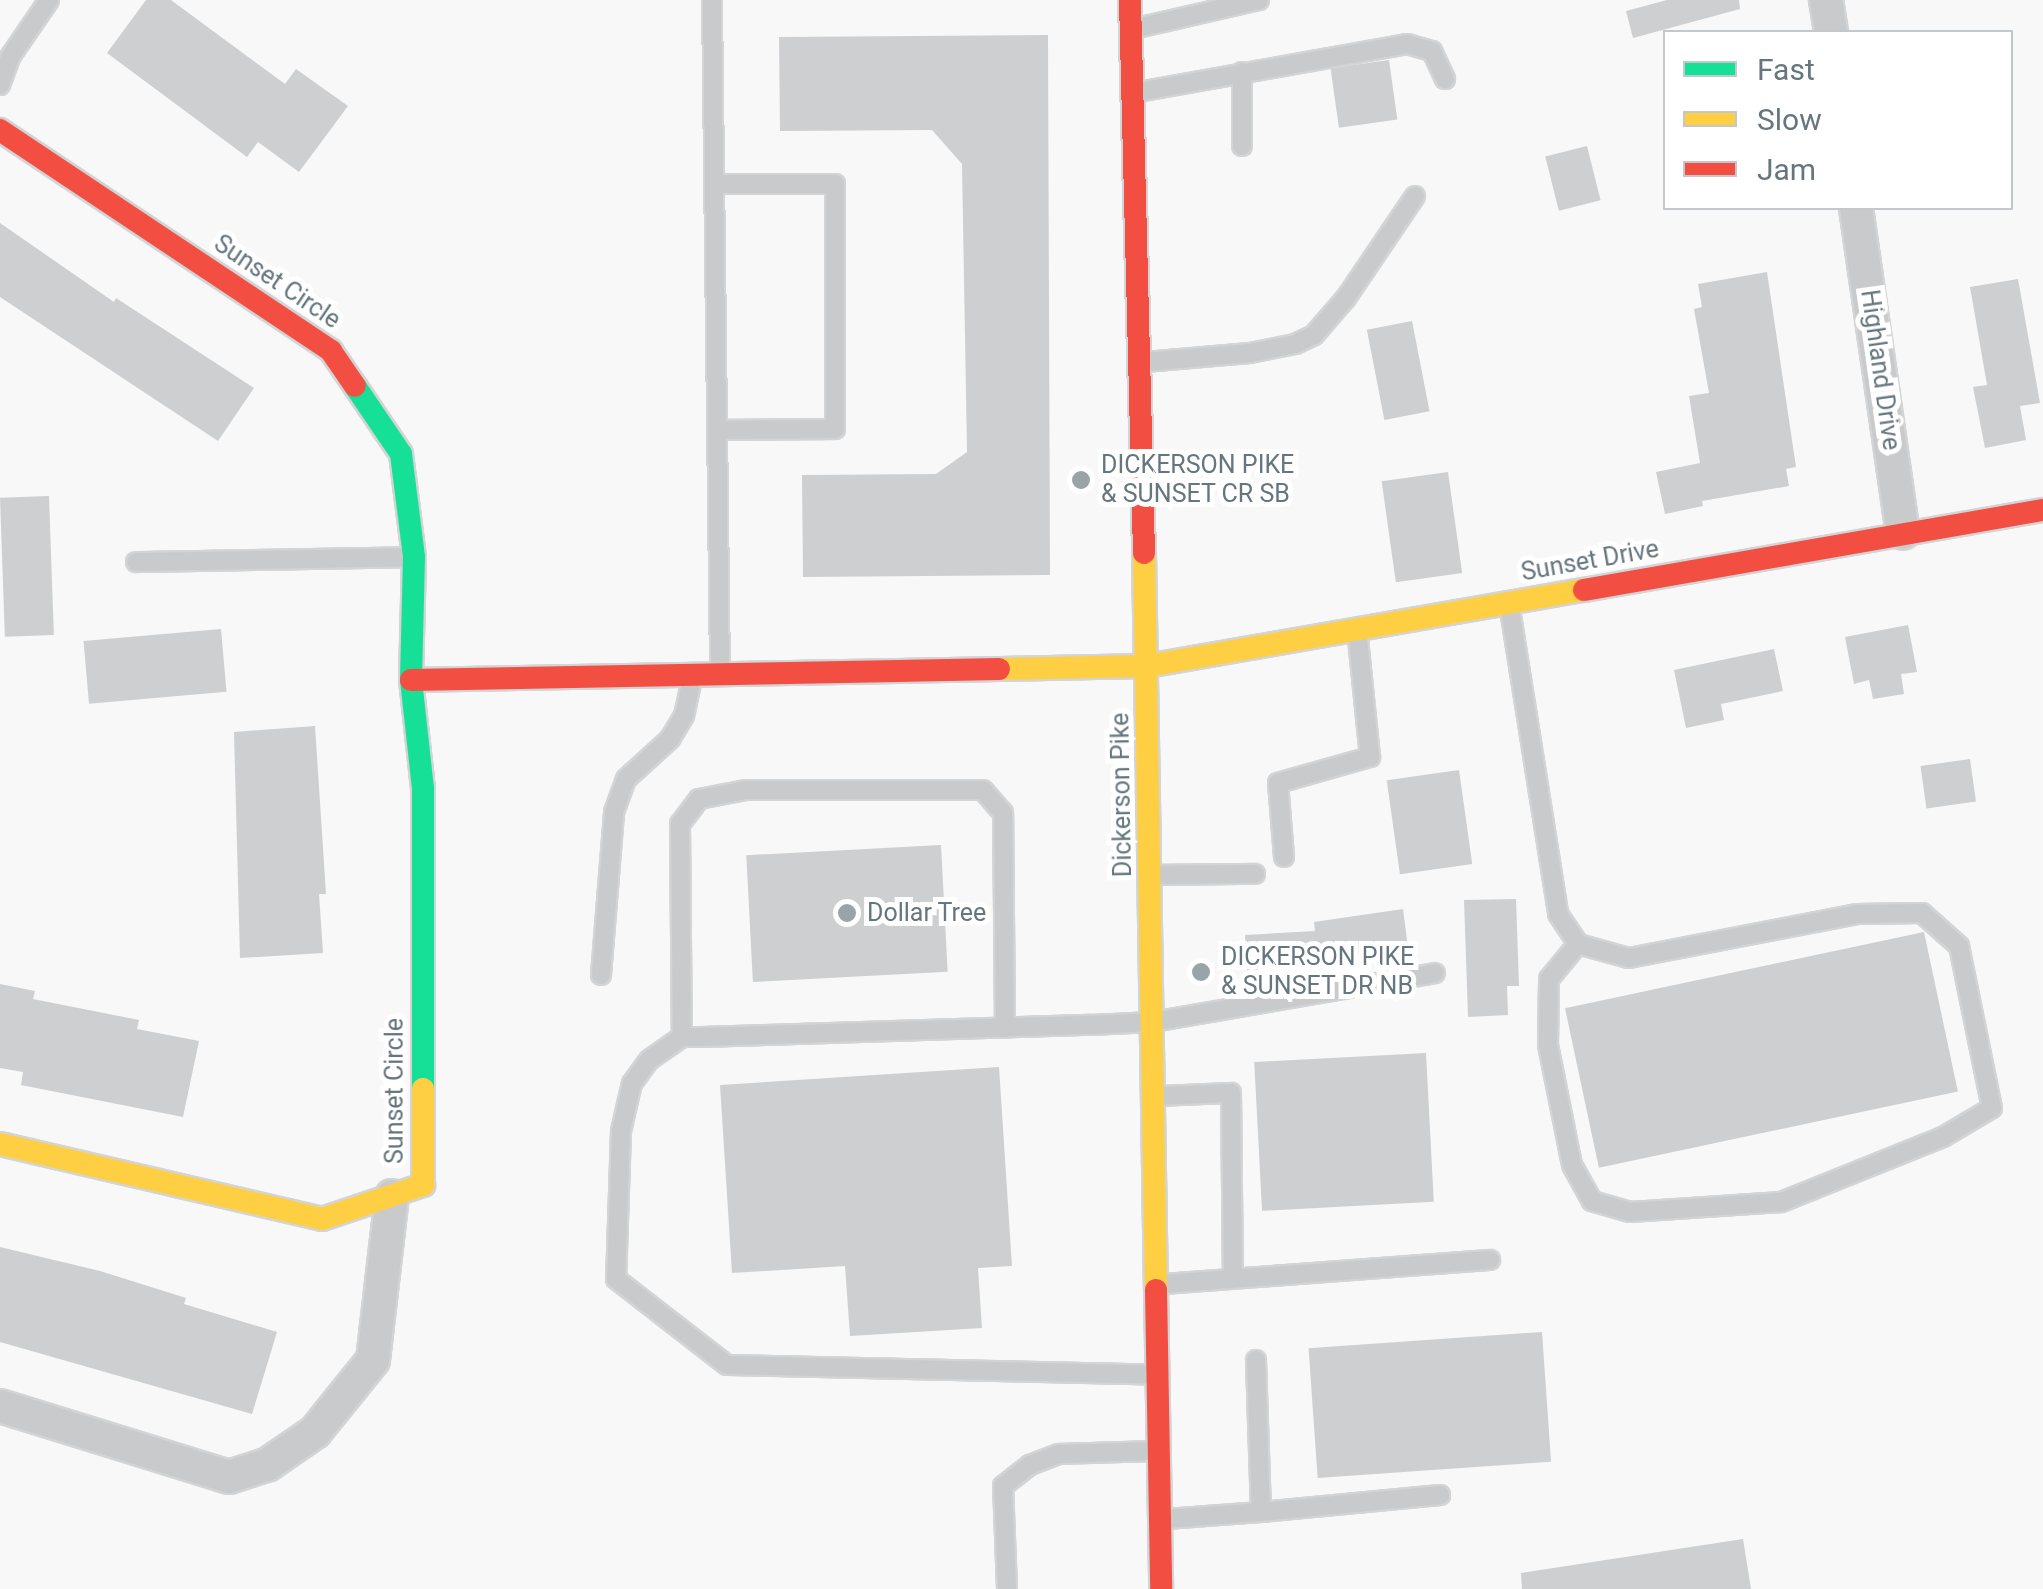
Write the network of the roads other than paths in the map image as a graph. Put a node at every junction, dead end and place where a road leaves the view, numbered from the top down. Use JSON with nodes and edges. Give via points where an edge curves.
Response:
{"nodes":[{"id":1,"x":49,"y":0,"type":"edge"},
{"id":2,"x":712,"y":0,"type":"edge"},
{"id":3,"x":1130,"y":0,"type":"edge"},
{"id":4,"x":1258,"y":0,"type":"edge"},
{"id":5,"x":1826,"y":0,"type":"edge"},
{"id":6,"x":1131,"y":29,"type":"junction"},
{"id":7,"x":1831,"y":30,"type":"edge"},
{"id":8,"x":1242,"y":72,"type":"junction"},
{"id":9,"x":1445,"y":79,"type":"dead end"},
{"id":10,"x":0,"y":85,"type":"edge"},
{"id":11,"x":1133,"y":93,"type":"junction"},
{"id":12,"x":0,"y":130,"type":"edge"},
{"id":13,"x":1242,"y":146,"type":"dead end"},
{"id":14,"x":714,"y":184,"type":"junction"},
{"id":15,"x":1415,"y":196,"type":"dead end"},
{"id":16,"x":1856,"y":210,"type":"edge"},
{"id":17,"x":1140,"y":362,"type":"junction"},
{"id":18,"x":717,"y":430,"type":"junction"},
{"id":19,"x":2043,"y":510,"type":"edge"},
{"id":20,"x":1903,"y":534,"type":"junction"},
{"id":21,"x":414,"y":558,"type":"junction"},
{"id":22,"x":136,"y":562,"type":"dead end"},
{"id":23,"x":1509,"y":603,"type":"junction"},
{"id":24,"x":1357,"y":629,"type":"junction"},
{"id":25,"x":1147,"y":666,"type":"junction"},
{"id":26,"x":693,"y":674,"type":"junction"},
{"id":27,"x":720,"y":674,"type":"junction"},
{"id":28,"x":412,"y":680,"type":"junction"},
{"id":29,"x":1284,"y":856,"type":"dead end"},
{"id":30,"x":1255,"y":874,"type":"dead end"},
{"id":31,"x":1150,"y":875,"type":"junction"},
{"id":32,"x":1578,"y":944,"type":"junction"},
{"id":33,"x":1435,"y":973,"type":"dead end"},
{"id":34,"x":601,"y":975,"type":"dead end"},
{"id":35,"x":1152,"y":1022,"type":"junction"},
{"id":36,"x":1005,"y":1028,"type":"junction"},
{"id":37,"x":682,"y":1038,"type":"junction"},
{"id":38,"x":1154,"y":1096,"type":"junction"},
{"id":39,"x":0,"y":1144,"type":"edge"},
{"id":40,"x":392,"y":1196,"type":"junction"},
{"id":41,"x":1490,"y":1260,"type":"dead end"},
{"id":42,"x":1233,"y":1278,"type":"junction"},
{"id":43,"x":1157,"y":1284,"type":"junction"},
{"id":44,"x":1256,"y":1360,"type":"dead end"},
{"id":45,"x":1158,"y":1375,"type":"junction"},
{"id":46,"x":0,"y":1406,"type":"edge"},
{"id":47,"x":1159,"y":1450,"type":"junction"},
{"id":48,"x":1440,"y":1494,"type":"dead end"},
{"id":49,"x":1261,"y":1512,"type":"junction"},
{"id":50,"x":1160,"y":1519,"type":"junction"},
{"id":51,"x":1007,"y":1589,"type":"edge"},
{"id":52,"x":1161,"y":1589,"type":"edge"}],
"edges":[{"from":1,"to":10,"type":"lane","via":[[10,56]]},
{"from":2,"to":14,"type":"lane"},
{"from":3,"to":6,"type":"street","name":"Dickerson Pike"},
{"from":4,"to":6,"type":"lane"},
{"from":5,"to":7,"type":"street"},
{"from":6,"to":11,"type":"street","name":"Dickerson Pike"},
{"from":8,"to":9,"type":"lane","via":[[1407,44],[1432,50]]},
{"from":8,"to":11,"type":"lane"},
{"from":8,"to":13,"type":"lane"},
{"from":11,"to":17,"type":"street","name":"Dickerson Pike"},
{"from":12,"to":21,"type":"street","name":"Sunset Circle","via":[[331,350],[401,454]]},
{"from":14,"to":18,"type":"lane"},
{"from":14,"to":18,"type":"lane","via":[[835,184],[835,429]]},
{"from":15,"to":17,"type":"lane","via":[[1314,334],[1250,353]]},
{"from":16,"to":20,"type":"street","name":"Highland Drive"},
{"from":17,"to":25,"type":"street","name":"Dickerson Pike"},
{"from":18,"to":27,"type":"lane"},
{"from":19,"to":20,"type":"street","name":"Sunset Drive"},
{"from":20,"to":23,"type":"street","name":"Sunset Drive"},
{"from":21,"to":22,"type":"lane"},
{"from":21,"to":28,"type":"street","name":"Sunset Circle"},
{"from":23,"to":24,"type":"street","name":"Sunset Drive"},
{"from":23,"to":32,"type":"lane","via":[[1558,914]]},
{"from":24,"to":25,"type":"street","name":"Sunset Drive"},
{"from":24,"to":29,"type":"lane","via":[[1370,757],[1278,784]]},
{"from":25,"to":27,"type":"street"},
{"from":25,"to":31,"type":"street","name":"Dickerson Pike"},
{"from":26,"to":27,"type":"street"},
{"from":26,"to":28,"type":"street"},
{"from":26,"to":34,"type":"lane","via":[[684,716],[670,739],[626,778],[614,812]]},
{"from":28,"to":40,"type":"street","name":"Sunset Circle","via":[[422,788],[423,1185]]},
{"from":30,"to":31,"type":"lane"},
{"from":31,"to":35,"type":"street","name":"Dickerson Pike"},
{"from":32,"to":32,"type":"lane","via":[[1629,958],[1857,914],[1922,912],[1959,946],[1992,1108],[1943,1137],[1780,1202],[1630,1212],[1592,1200],[1572,1165],[1548,1045],[1549,979]]},
{"from":33,"to":35,"type":"lane"},
{"from":35,"to":36,"type":"lane"},
{"from":35,"to":38,"type":"street","name":"Dickerson Pike"},
{"from":36,"to":37,"type":"lane"},
{"from":36,"to":37,"type":"lane","via":[[1004,813],[984,790],[746,790],[699,799],[680,824]]},
{"from":37,"to":45,"type":"lane","via":[[649,1060],[632,1083],[621,1132],[616,1280],[727,1365]]},
{"from":38,"to":42,"type":"lane","via":[[1231,1094]]},
{"from":38,"to":43,"type":"street","name":"Dickerson Pike"},
{"from":39,"to":40,"type":"street","name":"Sunset Circle","via":[[322,1220]]},
{"from":40,"to":46,"type":"street","via":[[374,1360],[315,1432],[267,1466],[229,1477]]},
{"from":41,"to":42,"type":"lane"},
{"from":42,"to":43,"type":"lane"},
{"from":43,"to":45,"type":"street","name":"Dickerson Pike"},
{"from":44,"to":49,"type":"lane"},
{"from":45,"to":47,"type":"street","name":"Dickerson Pike"},
{"from":47,"to":50,"type":"street","name":"Dickerson Pike"},
{"from":47,"to":51,"type":"lane","via":[[1059,1454],[1002,1486]]},
{"from":48,"to":49,"type":"lane"},
{"from":49,"to":50,"type":"lane"},
{"from":50,"to":52,"type":"street","name":"Dickerson Pike"}]}
